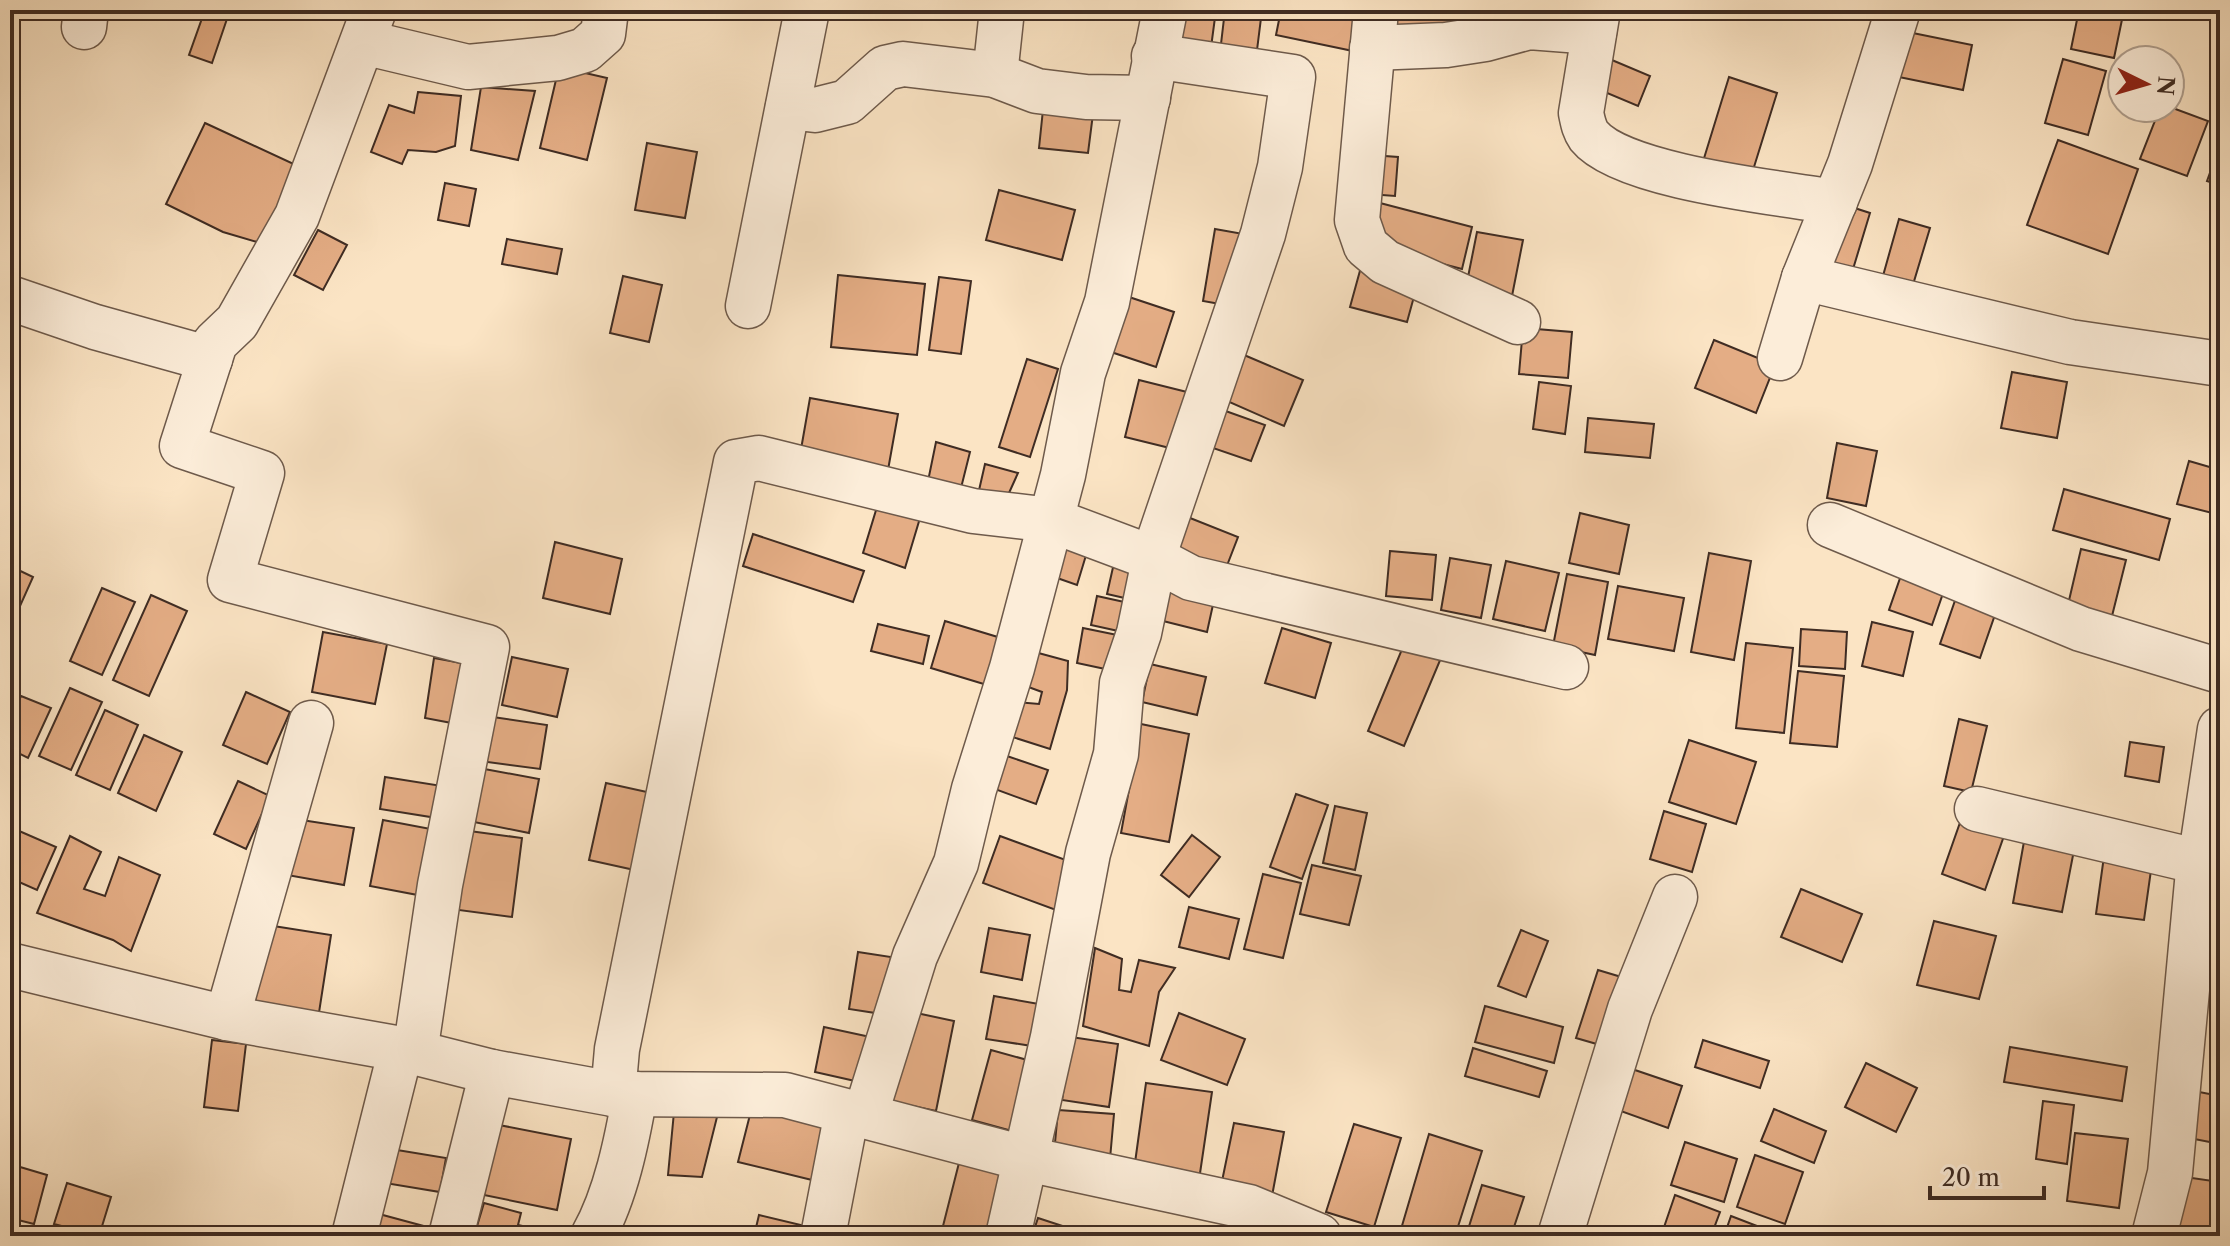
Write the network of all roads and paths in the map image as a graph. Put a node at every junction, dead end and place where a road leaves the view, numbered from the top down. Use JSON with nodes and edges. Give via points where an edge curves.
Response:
{"nodes":[{"id":1,"x":606,"y":10,"type":"edge"},
{"id":2,"x":807,"y":10,"type":"edge"},
{"id":3,"x":1002,"y":10,"type":"edge"},
{"id":4,"x":1165,"y":10,"type":"edge"},
{"id":5,"x":1898,"y":10,"type":"edge"},
{"id":6,"x":1596,"y":21,"type":"edge"},
{"id":7,"x":369,"y":26,"type":"edge"},
{"id":8,"x":1374,"y":29,"type":"edge"},
{"id":9,"x":995,"y":75,"type":"junction"},
{"id":10,"x":1151,"y":77,"type":"junction"},
{"id":11,"x":788,"y":107,"type":"junction"},
{"id":12,"x":1835,"y":202,"type":"junction"},
{"id":13,"x":1804,"y":278,"type":"junction"},
{"id":14,"x":10,"y":298,"type":"edge"},
{"id":15,"x":748,"y":306,"type":"dead end"},
{"id":16,"x":1518,"y":322,"type":"dead end"},
{"id":17,"x":1780,"y":358,"type":"dead end"},
{"id":18,"x":210,"y":359,"type":"junction"},
{"id":19,"x":2220,"y":364,"type":"edge"},
{"id":20,"x":1051,"y":520,"type":"junction"},
{"id":21,"x":1830,"y":525,"type":"dead end"},
{"id":22,"x":1155,"y":559,"type":"junction"},
{"id":23,"x":1566,"y":667,"type":"dead end"},
{"id":24,"x":2220,"y":671,"type":"edge"},
{"id":25,"x":311,"y":723,"type":"dead end"},
{"id":26,"x":2220,"y":729,"type":"edge"},
{"id":27,"x":1977,"y":809,"type":"dead end"},
{"id":28,"x":2200,"y":862,"type":"junction"},
{"id":29,"x":1675,"y":897,"type":"dead end"},
{"id":30,"x":10,"y":965,"type":"edge"},
{"id":31,"x":227,"y":1018,"type":"junction"},
{"id":32,"x":408,"y":1051,"type":"junction"},
{"id":33,"x":492,"y":1072,"type":"junction"},
{"id":34,"x":624,"y":1094,"type":"junction"},
{"id":35,"x":856,"y":1114,"type":"junction"},
{"id":36,"x":1027,"y":1159,"type":"junction"},
{"id":37,"x":354,"y":1236,"type":"edge"},
{"id":38,"x":451,"y":1236,"type":"edge"},
{"id":39,"x":593,"y":1236,"type":"edge"},
{"id":40,"x":823,"y":1236,"type":"edge"},
{"id":41,"x":1008,"y":1236,"type":"edge"},
{"id":42,"x":1319,"y":1236,"type":"edge"},
{"id":43,"x":1560,"y":1236,"type":"edge"},
{"id":44,"x":2154,"y":1236,"type":"edge"}],
"edges":[{"from":1,"to":7,"type":"street","via":[[603,34],[585,50],[558,58],[468,67]]},
{"from":2,"to":11,"type":"street"},
{"from":3,"to":9,"type":"street"},
{"from":4,"to":10,"type":"street"},
{"from":5,"to":12,"type":"street"},
{"from":6,"to":8,"type":"street","via":[[1529,27],[1446,45]]},
{"from":6,"to":12,"type":"street","via":[[1581,113],[1591,139],[1680,178]]},
{"from":7,"to":18,"type":"street","via":[[297,216],[237,322],[215,343]]},
{"from":8,"to":16,"type":"street","via":[[1357,220],[1366,246],[1385,262]]},
{"from":9,"to":10,"type":"street","via":[[1037,91],[1086,97]]},
{"from":9,"to":11,"type":"street","via":[[903,64],[885,68],[847,102],[815,110]]},
{"from":10,"to":20,"type":"street","via":[[1107,302],[1083,373]]},
{"from":10,"to":22,"type":"street","via":[[1293,77],[1280,167],[1263,234]]},
{"from":11,"to":15,"type":"street"},
{"from":12,"to":13,"type":"street"},
{"from":13,"to":17,"type":"street"},
{"from":13,"to":19,"type":"street","via":[[2070,342]]},
{"from":14,"to":18,"type":"street"},
{"from":18,"to":32,"type":"street","via":[[182,446],[262,473],[230,580],[487,647]]},
{"from":20,"to":22,"type":"street"},
{"from":20,"to":34,"type":"street","via":[[973,511],[759,458],[736,462],[617,1049]]},
{"from":20,"to":35,"type":"street","via":[[956,863]]},
{"from":21,"to":24,"type":"street","via":[[2081,629]]},
{"from":22,"to":23,"type":"street","via":[[1191,578]]},
{"from":22,"to":36,"type":"street","via":[[1122,683],[1116,754],[1088,853]]},
{"from":25,"to":31,"type":"street"},
{"from":26,"to":28,"type":"street"},
{"from":27,"to":28,"type":"street"},
{"from":28,"to":44,"type":"street","via":[[2170,1173]]},
{"from":29,"to":43,"type":"street","via":[[1630,1009]]},
{"from":30,"to":31,"type":"street"},
{"from":31,"to":32,"type":"street"},
{"from":32,"to":33,"type":"street"},
{"from":32,"to":37,"type":"street"},
{"from":33,"to":34,"type":"street"},
{"from":33,"to":38,"type":"street"},
{"from":34,"to":35,"type":"street","via":[[785,1095]]},
{"from":34,"to":39,"type":"street","via":[[629,1130]]},
{"from":35,"to":36,"type":"street"},
{"from":35,"to":40,"type":"street"},
{"from":36,"to":41,"type":"street"},
{"from":36,"to":42,"type":"street","via":[[1249,1207]]}]}
